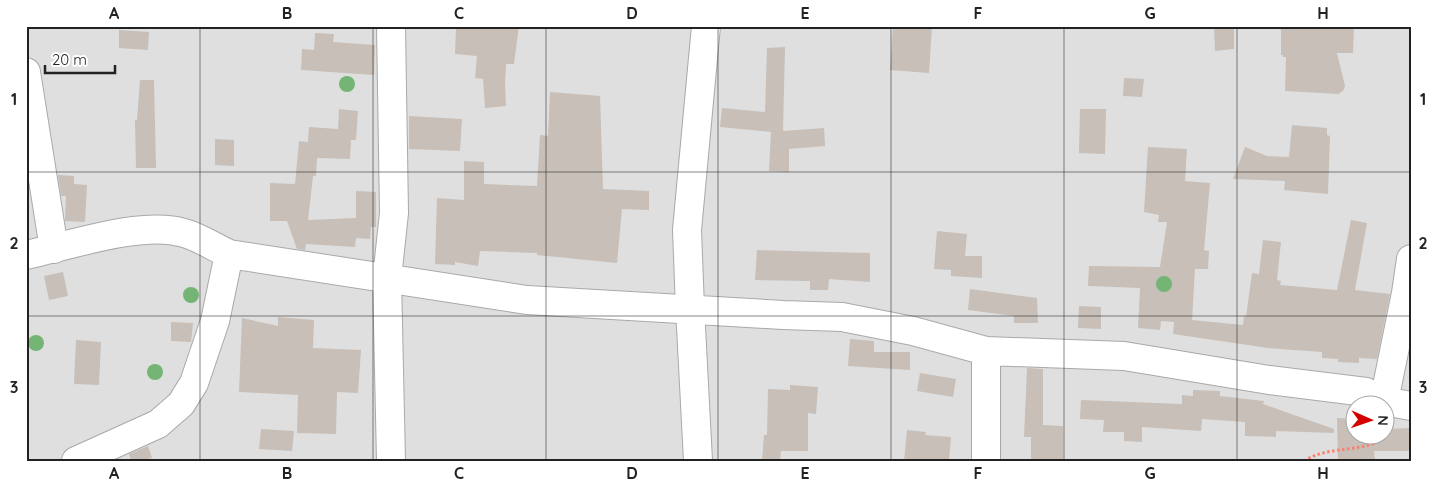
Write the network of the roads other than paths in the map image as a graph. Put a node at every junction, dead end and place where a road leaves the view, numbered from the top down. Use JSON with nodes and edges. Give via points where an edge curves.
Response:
{"nodes":[{"id":1,"x":391,"y":26,"type":"edge"},
{"id":2,"x":706,"y":26,"type":"edge"},
{"id":3,"x":26,"y":72,"type":"edge"},
{"id":4,"x":54,"y":250,"type":"junction"},
{"id":5,"x":229,"y":254,"type":"junction"},
{"id":6,"x":26,"y":255,"type":"edge"},
{"id":7,"x":1411,"y":259,"type":"edge"},
{"id":8,"x":387,"y":278,"type":"junction"},
{"id":9,"x":690,"y":308,"type":"junction"},
{"id":10,"x":986,"y":351,"type":"junction"},
{"id":11,"x":1370,"y":394,"type":"edge"},
{"id":12,"x":1385,"y":394,"type":"edge"},
{"id":13,"x":1394,"y":403,"type":"edge"},
{"id":14,"x":1411,"y":406,"type":"edge"},
{"id":15,"x":76,"y":461,"type":"edge"},
{"id":16,"x":391,"y":461,"type":"edge"},
{"id":17,"x":698,"y":461,"type":"edge"},
{"id":18,"x":986,"y":461,"type":"edge"}],
"edges":[{"from":1,"to":8,"type":"street","via":[[394,213]]},
{"from":2,"to":9,"type":"street","via":[[687,230]]},
{"from":3,"to":4,"type":"street"},
{"from":4,"to":5,"type":"street","via":[[113,235],[160,228],[184,233]]},
{"from":4,"to":6,"type":"street"},
{"from":5,"to":8,"type":"street"},
{"from":5,"to":15,"type":"street","via":[[215,321],[194,382],[181,404],[158,424]]},
{"from":7,"to":12,"type":"street"},
{"from":8,"to":9,"type":"street","via":[[527,300]]},
{"from":8,"to":16,"type":"street"},
{"from":9,"to":10,"type":"street","via":[[842,317],[913,331]]},
{"from":9,"to":17,"type":"street"},
{"from":10,"to":11,"type":"street","via":[[1124,356]]},
{"from":10,"to":18,"type":"street"},
{"from":13,"to":14,"type":"street"}]}
